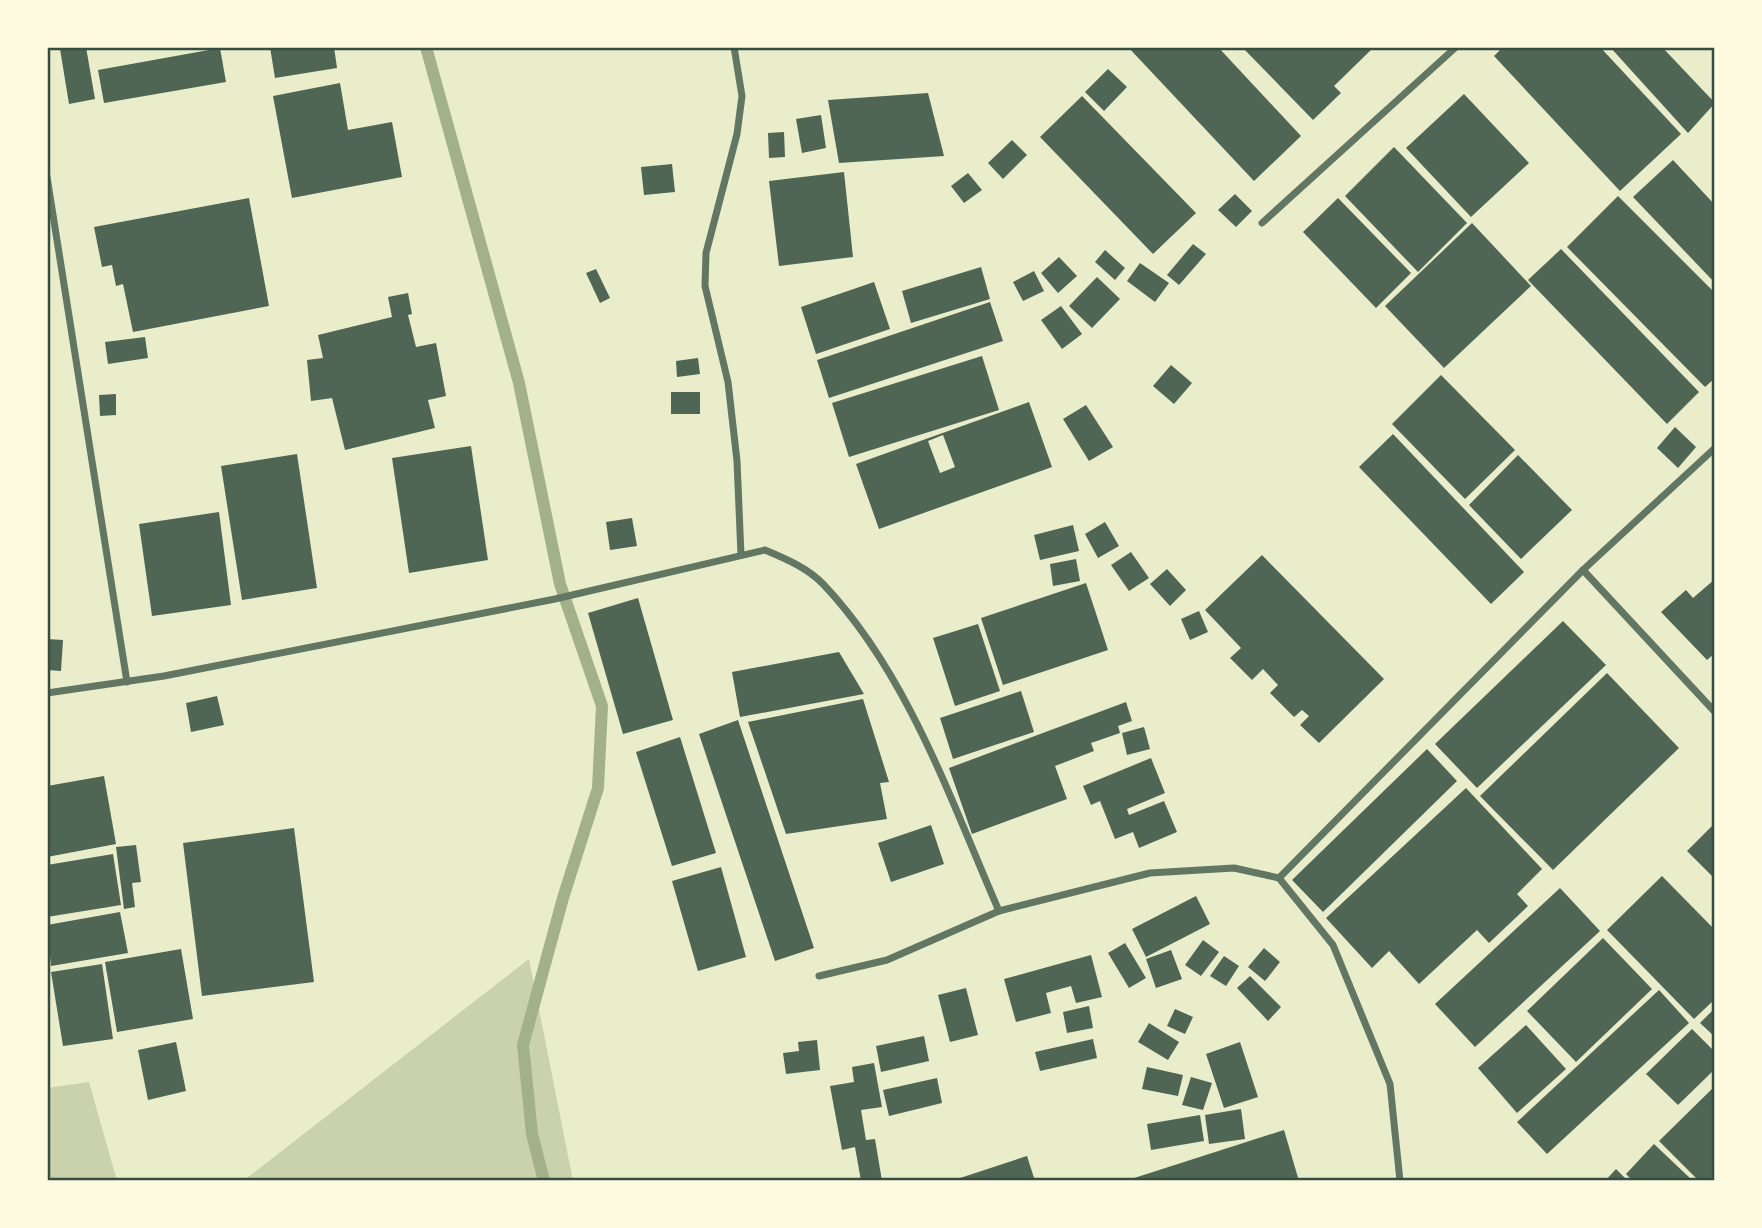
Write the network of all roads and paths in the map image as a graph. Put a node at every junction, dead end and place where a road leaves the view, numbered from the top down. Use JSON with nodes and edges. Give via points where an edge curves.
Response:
{"nodes":[{"id":1,"x":734,"y":47,"type":"edge"},
{"id":2,"x":1456,"y":47,"type":"edge"},
{"id":3,"x":47,"y":177,"type":"edge"},
{"id":4,"x":1262,"y":223,"type":"dead end"},
{"id":5,"x":1715,"y":448,"type":"edge"},
{"id":6,"x":741,"y":555,"type":"junction"},
{"id":7,"x":1583,"y":570,"type":"junction"},
{"id":8,"x":127,"y":682,"type":"junction"},
{"id":9,"x":47,"y":693,"type":"edge"},
{"id":10,"x":1715,"y":712,"type":"edge"},
{"id":11,"x":1279,"y":878,"type":"junction"},
{"id":12,"x":999,"y":911,"type":"junction"},
{"id":13,"x":819,"y":975,"type":"dead end"},
{"id":14,"x":1400,"y":1181,"type":"edge"}],
"edges":[{"from":1,"to":6,"type":"street","via":[[742,96],[737,134],[706,253],[705,286],[728,382]]},
{"from":2,"to":4,"type":"street"},
{"from":3,"to":8,"type":"street"},
{"from":5,"to":7,"type":"street"},
{"from":6,"to":8,"type":"street","via":[[555,599]]},
{"from":6,"to":12,"type":"street","via":[[765,550],[795,562],[824,584],[878,657],[922,733]]},
{"from":7,"to":10,"type":"street"},
{"from":7,"to":11,"type":"street"},
{"from":8,"to":9,"type":"street"},
{"from":11,"to":12,"type":"street","via":[[1234,868],[1150,873]]},
{"from":11,"to":14,"type":"street","via":[[1332,945],[1390,1084]]},
{"from":12,"to":13,"type":"street","via":[[887,960]]}]}
